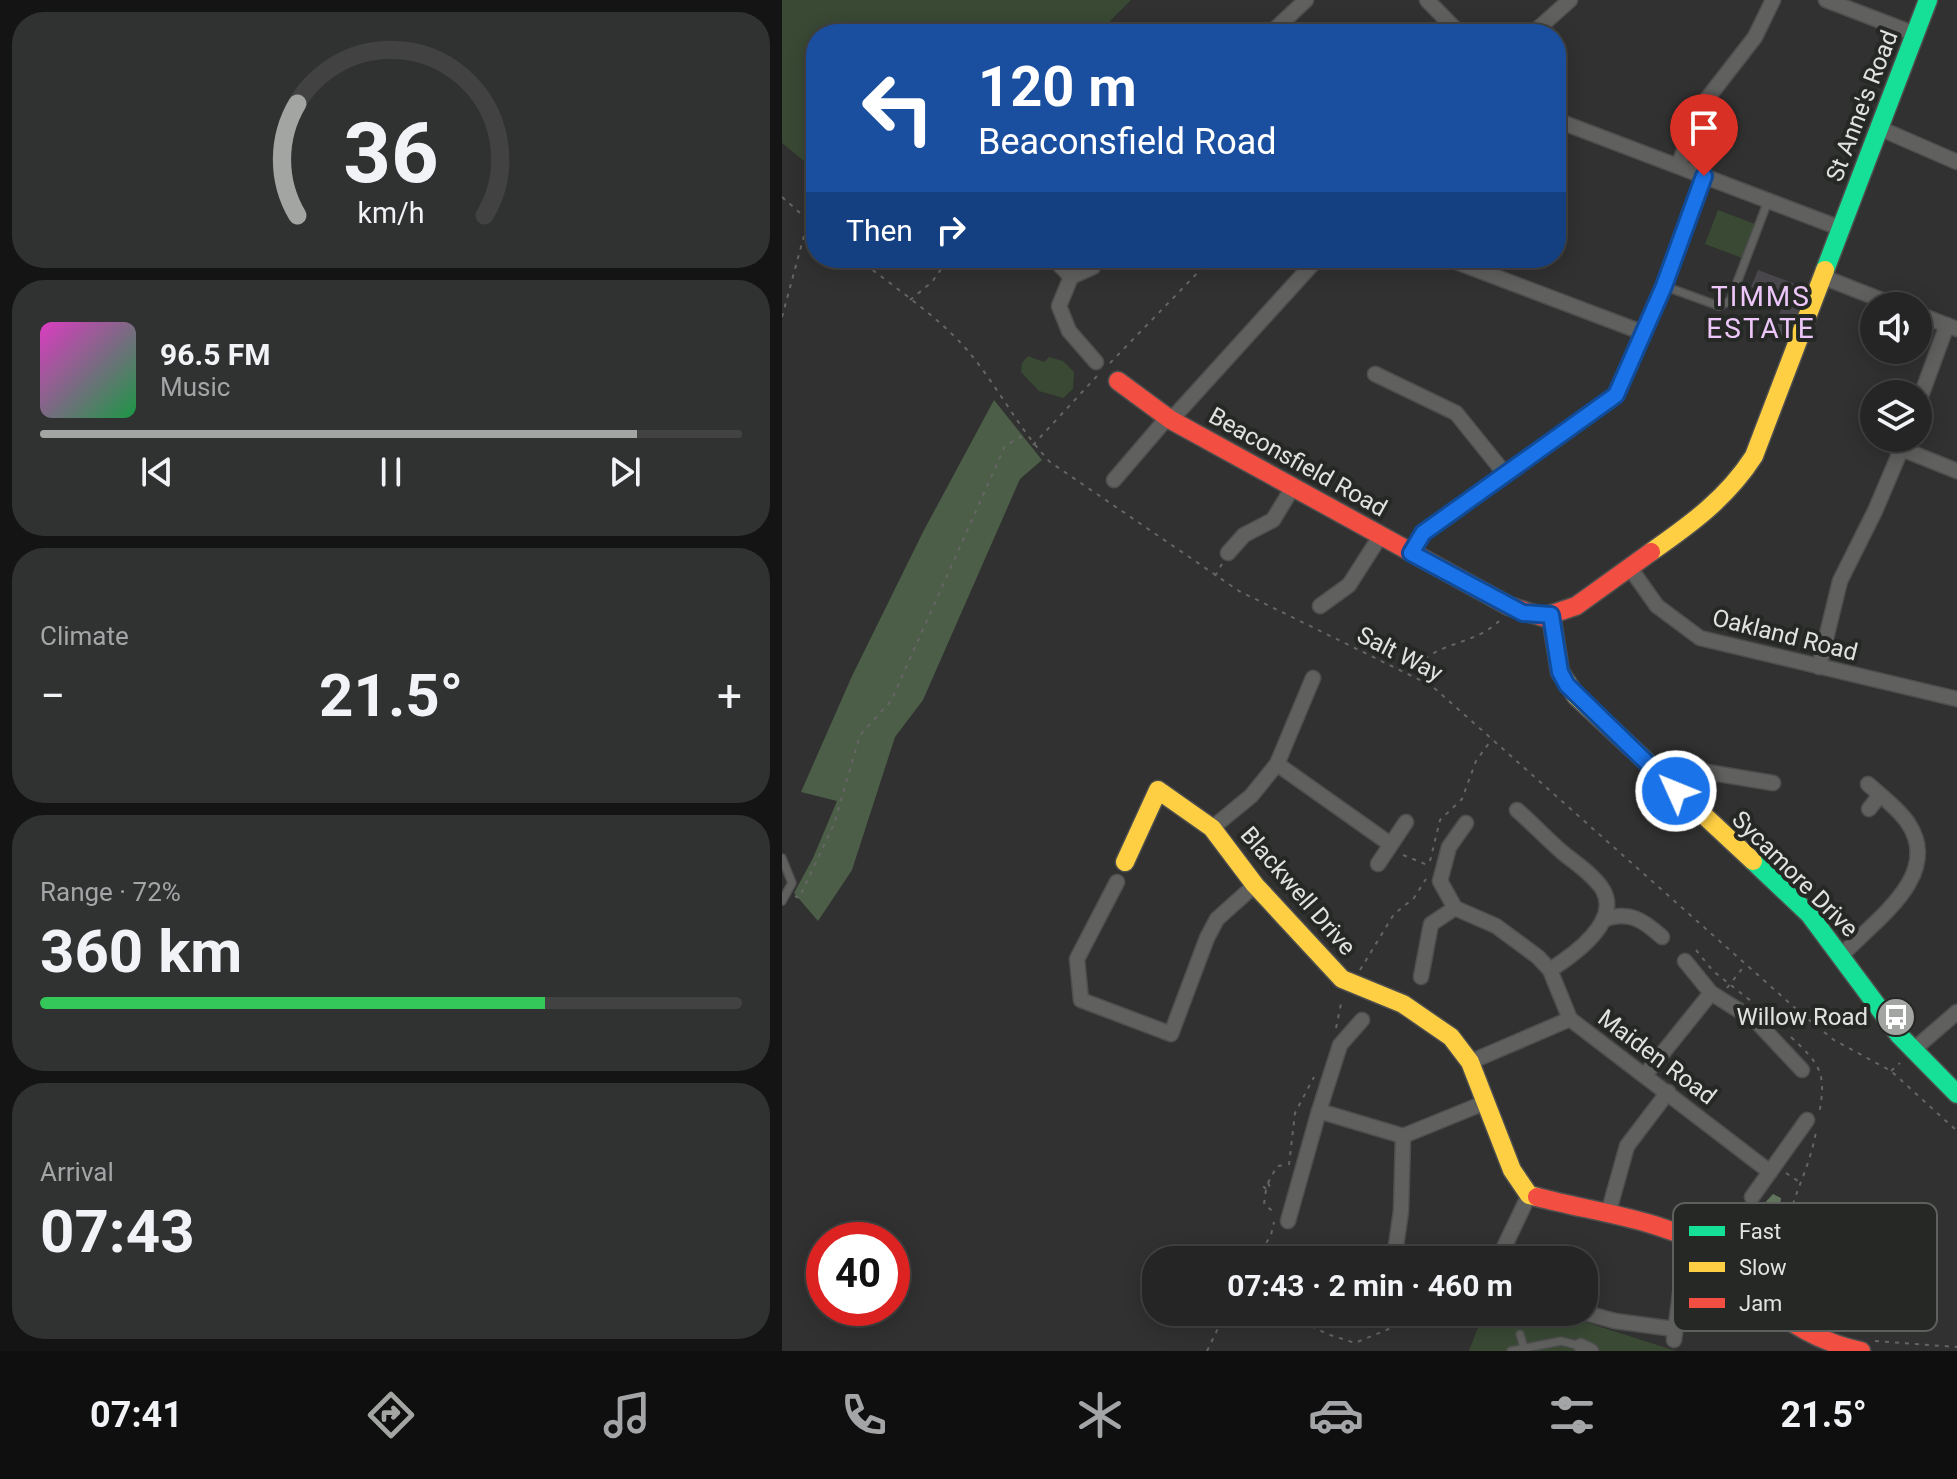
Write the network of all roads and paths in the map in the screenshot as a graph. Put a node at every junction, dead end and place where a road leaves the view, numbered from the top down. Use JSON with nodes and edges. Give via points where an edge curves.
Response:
{"nodes":[{"id":1,"x":1306,"y":0,"type":"edge"},
{"id":2,"x":1427,"y":0,"type":"edge"},
{"id":3,"x":1570,"y":0,"type":"edge"},
{"id":4,"x":1773,"y":0,"type":"edge"},
{"id":5,"x":1826,"y":0,"type":"edge"},
{"id":6,"x":1928,"y":0,"type":"edge"},
{"id":7,"x":1281,"y":24,"type":"edge"},
{"id":8,"x":1450,"y":24,"type":"edge"},
{"id":9,"x":1543,"y":24,"type":"edge"},
{"id":10,"x":1915,"y":34,"type":"junction"},
{"id":11,"x":1566,"y":124,"type":"edge"},
{"id":12,"x":1879,"y":128,"type":"junction"},
{"id":13,"x":1957,"y":162,"type":"edge"},
{"id":14,"x":1678,"y":166,"type":"junction"},
{"id":15,"x":1704,"y":176,"type":"junction"},
{"id":16,"x":782,"y":197,"type":"edge"},
{"id":17,"x":1769,"y":201,"type":"junction"},
{"id":18,"x":806,"y":219,"type":"edge"},
{"id":19,"x":806,"y":228,"type":"edge"},
{"id":20,"x":1840,"y":228,"type":"junction"},
{"id":21,"x":870,"y":268,"type":"edge"},
{"id":22,"x":942,"y":268,"type":"edge"},
{"id":23,"x":1062,"y":268,"type":"edge"},
{"id":24,"x":1091,"y":268,"type":"edge"},
{"id":25,"x":1202,"y":268,"type":"edge"},
{"id":26,"x":1309,"y":268,"type":"edge"},
{"id":27,"x":1472,"y":268,"type":"edge"},
{"id":28,"x":1071,"y":277,"type":"junction"},
{"id":29,"x":1823,"y":277,"type":"junction"},
{"id":30,"x":1664,"y":286,"type":"junction"},
{"id":31,"x":1861,"y":292,"type":"edge"},
{"id":32,"x":910,"y":300,"type":"junction"},
{"id":33,"x":782,"y":317,"type":"edge"},
{"id":34,"x":1932,"y":319,"type":"edge"},
{"id":35,"x":1952,"y":327,"type":"edge"},
{"id":36,"x":1644,"y":333,"type":"junction"},
{"id":37,"x":1096,"y":362,"type":"dead end"},
{"id":38,"x":1375,"y":374,"type":"dead end"},
{"id":39,"x":1929,"y":380,"type":"edge"},
{"id":40,"x":1118,"y":381,"type":"dead end"},
{"id":41,"x":1170,"y":419,"type":"junction"},
{"id":42,"x":1025,"y":434,"type":"junction"},
{"id":43,"x":1033,"y":445,"type":"junction"},
{"id":44,"x":1900,"y":452,"type":"edge"},
{"id":45,"x":1921,"y":452,"type":"edge"},
{"id":46,"x":1957,"y":471,"type":"edge"},
{"id":47,"x":1506,"y":475,"type":"junction"},
{"id":48,"x":1114,"y":480,"type":"dead end"},
{"id":49,"x":1293,"y":487,"type":"junction"},
{"id":50,"x":1381,"y":535,"type":"junction"},
{"id":51,"x":1228,"y":553,"type":"dead end"},
{"id":52,"x":1411,"y":553,"type":"junction"},
{"id":53,"x":1630,"y":568,"type":"junction"},
{"id":54,"x":1320,"y":606,"type":"dead end"},
{"id":55,"x":1509,"y":606,"type":"junction"},
{"id":56,"x":1551,"y":615,"type":"junction"},
{"id":57,"x":1819,"y":667,"type":"junction"},
{"id":58,"x":1410,"y":674,"type":"junction"},
{"id":59,"x":1313,"y":678,"type":"dead end"},
{"id":60,"x":1957,"y":699,"type":"edge"},
{"id":61,"x":1277,"y":764,"type":"junction"},
{"id":62,"x":1773,"y":783,"type":"dead end"},
{"id":63,"x":1868,"y":784,"type":"dead end"},
{"id":64,"x":1676,"y":791,"type":"junction"},
{"id":65,"x":1880,"y":795,"type":"junction"},
{"id":66,"x":1869,"y":809,"type":"dead end"},
{"id":67,"x":1517,"y":810,"type":"dead end"},
{"id":68,"x":1406,"y":822,"type":"dead end"},
{"id":69,"x":1466,"y":823,"type":"dead end"},
{"id":70,"x":1212,"y":828,"type":"junction"},
{"id":71,"x":1388,"y":846,"type":"junction"},
{"id":72,"x":782,"y":858,"type":"edge"},
{"id":73,"x":1125,"y":862,"type":"dead end"},
{"id":74,"x":1378,"y":864,"type":"dead end"},
{"id":75,"x":1442,"y":867,"type":"junction"},
{"id":76,"x":1117,"y":882,"type":"dead end"},
{"id":77,"x":1255,"y":885,"type":"junction"},
{"id":78,"x":788,"y":893,"type":"junction"},
{"id":79,"x":782,"y":901,"type":"edge"},
{"id":80,"x":1455,"y":908,"type":"junction"},
{"id":81,"x":1603,"y":920,"type":"junction"},
{"id":82,"x":1662,"y":937,"type":"dead end"},
{"id":83,"x":1843,"y":954,"type":"junction"},
{"id":84,"x":1685,"y":961,"type":"dead end"},
{"id":85,"x":1746,"y":964,"type":"junction"},
{"id":86,"x":1550,"y":970,"type":"junction"},
{"id":87,"x":1421,"y":977,"type":"dead end"},
{"id":88,"x":1715,"y":996,"type":"junction"},
{"id":89,"x":1957,"y":1012,"type":"edge"},
{"id":90,"x":1570,"y":1019,"type":"junction"},
{"id":91,"x":1362,"y":1020,"type":"dead end"},
{"id":92,"x":1912,"y":1051,"type":"junction"},
{"id":93,"x":1470,"y":1062,"type":"junction"},
{"id":94,"x":1802,"y":1070,"type":"dead end"},
{"id":95,"x":1645,"y":1075,"type":"junction"},
{"id":96,"x":1668,"y":1092,"type":"junction"},
{"id":97,"x":1957,"y":1094,"type":"edge"},
{"id":98,"x":1484,"y":1103,"type":"junction"},
{"id":99,"x":1319,"y":1111,"type":"junction"},
{"id":100,"x":1807,"y":1120,"type":"dead end"},
{"id":101,"x":1957,"y":1131,"type":"edge"},
{"id":102,"x":1403,"y":1136,"type":"junction"},
{"id":103,"x":1289,"y":1165,"type":"dead end"},
{"id":104,"x":1773,"y":1169,"type":"junction"},
{"id":105,"x":1801,"y":1183,"type":"dead end"},
{"id":106,"x":1529,"y":1195,"type":"junction"},
{"id":107,"x":1752,"y":1197,"type":"dead end"},
{"id":108,"x":1608,"y":1214,"type":"junction"},
{"id":109,"x":1282,"y":1218,"type":"joint"},
{"id":110,"x":1673,"y":1235,"type":"edge"},
{"id":111,"x":1396,"y":1246,"type":"edge"},
{"id":112,"x":1505,"y":1246,"type":"edge"},
{"id":113,"x":1598,"y":1316,"type":"edge"},
{"id":114,"x":1219,"y":1326,"type":"edge"},
{"id":115,"x":1312,"y":1326,"type":"edge"},
{"id":116,"x":1397,"y":1326,"type":"edge"},
{"id":117,"x":1674,"y":1331,"type":"edge"},
{"id":118,"x":1804,"y":1331,"type":"edge"},
{"id":119,"x":1520,"y":1334,"type":"dead end"},
{"id":120,"x":1868,"y":1346,"type":"edge"},
{"id":121,"x":1957,"y":1347,"type":"edge"},
{"id":122,"x":1524,"y":1348,"type":"junction"},
{"id":123,"x":1586,"y":1348,"type":"edge"},
{"id":124,"x":1207,"y":1351,"type":"edge"},
{"id":125,"x":1511,"y":1351,"type":"edge"}],
"edges":[{"from":1,"to":7,"type":"street"},
{"from":2,"to":8,"type":"street"},
{"from":3,"to":9,"type":"street"},
{"from":4,"to":14,"type":"street","via":[[1755,37],[1703,104]]},
{"from":5,"to":10,"type":"street"},
{"from":6,"to":10,"type":"street","name":"St Anne's Road"},
{"from":10,"to":12,"type":"street","name":"St Anne's Road"},
{"from":11,"to":14,"type":"street"},
{"from":12,"to":13,"type":"street"},
{"from":12,"to":20,"type":"street","name":"St Anne's Road"},
{"from":14,"to":15,"type":"street"},
{"from":15,"to":17,"type":"street"},
{"from":15,"to":30,"type":"street"},
{"from":16,"to":18,"type":"path"},
{"from":17,"to":20,"type":"street"},
{"from":17,"to":30,"type":"lane","via":[[1730,301],[1719,306]]},
{"from":19,"to":33,"type":"path"},
{"from":20,"to":29,"type":"street"},
{"from":21,"to":32,"type":"path","name":"Salt Way"},
{"from":22,"to":32,"type":"path"},
{"from":23,"to":28,"type":"street"},
{"from":24,"to":28,"type":"street"},
{"from":25,"to":43,"type":"path"},
{"from":26,"to":41,"type":"street"},
{"from":27,"to":36,"type":"street"},
{"from":28,"to":37,"type":"street","via":[[1061,296],[1060,314]]},
{"from":29,"to":31,"type":"street"},
{"from":29,"to":53,"type":"street","via":[[1754,456],[1739,479],[1705,514]]},
{"from":30,"to":36,"type":"street"},
{"from":32,"to":42,"type":"path","name":"Salt Way","via":[[954,335],[1012,409]]},
{"from":34,"to":35,"type":"street"},
{"from":35,"to":39,"type":"street"},
{"from":36,"to":47,"type":"street","via":[[1616,395]]},
{"from":38,"to":47,"type":"street","via":[[1456,413]]},
{"from":40,"to":41,"type":"street","name":"Beaconsfield Road"},
{"from":41,"to":48,"type":"street"},
{"from":41,"to":49,"type":"street","name":"Beaconsfield Road"},
{"from":42,"to":43,"type":"path","name":"Salt Way"},
{"from":42,"to":78,"type":"path","via":[[1005,446],[891,701],[860,735],[828,837],[799,898]]},
{"from":43,"to":58,"type":"path","name":"Salt Way","via":[[1050,462],[1239,591]]},
{"from":44,"to":57,"type":"street","via":[[1840,581]]},
{"from":45,"to":46,"type":"street"},
{"from":47,"to":52,"type":"street","via":[[1423,533]]},
{"from":49,"to":50,"type":"street","name":"Beaconsfield Road"},
{"from":49,"to":51,"type":"street","via":[[1273,520],[1244,535]]},
{"from":50,"to":52,"type":"street","name":"Beaconsfield Road"},
{"from":50,"to":54,"type":"street","via":[[1349,585]]},
{"from":52,"to":55,"type":"street","name":"Beaconsfield Road"},
{"from":53,"to":56,"type":"street","via":[[1576,606]]},
{"from":53,"to":57,"type":"street","name":"Oakland Road","via":[[1657,606],[1700,638]]},
{"from":55,"to":56,"type":"street","name":"Beaconsfield Road","via":[[1532,616]]},
{"from":55,"to":58,"type":"path","via":[[1481,636],[1435,651]]},
{"from":56,"to":64,"type":"street","name":"Sycamore Drive","via":[[1567,685]]},
{"from":57,"to":60,"type":"street","name":"Oakland Road"},
{"from":58,"to":85,"type":"path","name":"Salt Way","via":[[1452,701]]},
{"from":59,"to":61,"type":"street"},
{"from":61,"to":70,"type":"street","via":[[1251,796]]},
{"from":61,"to":71,"type":"street"},
{"from":62,"to":64,"type":"street","via":[[1701,771]]},
{"from":63,"to":65,"type":"street"},
{"from":64,"to":83,"type":"street","name":"Sycamore Drive","via":[[1809,914]]},
{"from":65,"to":66,"type":"street"},
{"from":65,"to":83,"type":"street","via":[[1906,820],[1920,858],[1911,882]]},
{"from":67,"to":81,"type":"street","via":[[1602,888],[1607,899]]},
{"from":68,"to":71,"type":"street"},
{"from":69,"to":75,"type":"street"},
{"from":70,"to":73,"type":"street","name":"Blackwell Drive","via":[[1158,790]]},
{"from":70,"to":77,"type":"street","name":"Blackwell Drive"},
{"from":71,"to":74,"type":"street"},
{"from":71,"to":75,"type":"path"},
{"from":72,"to":78,"type":"lane","via":[[792,883]]},
{"from":75,"to":80,"type":"street","via":[[1440,881]]},
{"from":76,"to":77,"type":"street","via":[[1077,959],[1081,1000],[1171,1034],[1217,919]]},
{"from":77,"to":93,"type":"street","name":"Blackwell Drive","via":[[1342,979],[1432,1022]]},
{"from":78,"to":79,"type":"lane"},
{"from":80,"to":86,"type":"street","name":"Maiden Road","via":[[1496,926]]},
{"from":80,"to":87,"type":"street","via":[[1431,924]]},
{"from":81,"to":82,"type":"street","via":[[1634,916]]},
{"from":81,"to":86,"type":"street","via":[[1578,950]]},
{"from":83,"to":92,"type":"street","name":"Sycamore Drive"},
{"from":84,"to":88,"type":"street"},
{"from":85,"to":88,"type":"path"},
{"from":85,"to":101,"type":"path","name":"Salt Way","via":[[1834,1040],[1891,1071]]},
{"from":86,"to":90,"type":"street","name":"Maiden Road"},
{"from":88,"to":94,"type":"street","via":[[1756,1021]]},
{"from":88,"to":95,"type":"street"},
{"from":89,"to":92,"type":"street"},
{"from":90,"to":93,"type":"street"},
{"from":90,"to":95,"type":"street","name":"Maiden Road"},
{"from":91,"to":99,"type":"street","via":[[1340,1045]]},
{"from":92,"to":97,"type":"street","name":"Sycamore Drive"},
{"from":93,"to":98,"type":"street","name":"Blackwell Drive"},
{"from":95,"to":96,"type":"street","name":"Maiden Road"},
{"from":96,"to":104,"type":"street","name":"Maiden Road"},
{"from":96,"to":108,"type":"street","via":[[1627,1146]]},
{"from":98,"to":102,"type":"street"},
{"from":98,"to":106,"type":"street","name":"Blackwell Drive","via":[[1512,1170]]},
{"from":99,"to":102,"type":"street"},
{"from":99,"to":109,"type":"street"},
{"from":100,"to":104,"type":"street"},
{"from":102,"to":111,"type":"street"},
{"from":103,"to":109,"type":"path","via":[[1277,1166],[1263,1185],[1264,1204]]},
{"from":104,"to":105,"type":"path"},
{"from":104,"to":107,"type":"street"},
{"from":106,"to":108,"type":"street"},
{"from":106,"to":112,"type":"street"},
{"from":108,"to":110,"type":"street"},
{"from":113,"to":117,"type":"street"},
{"from":114,"to":124,"type":"path"},
{"from":115,"to":116,"type":"path","via":[[1355,1343]]},
{"from":118,"to":120,"type":"street","via":[[1833,1346]]},
{"from":119,"to":122,"type":"lane"},
{"from":120,"to":121,"type":"path"},
{"from":122,"to":123,"type":"lane","via":[[1561,1341]]},
{"from":122,"to":125,"type":"lane"}]}
